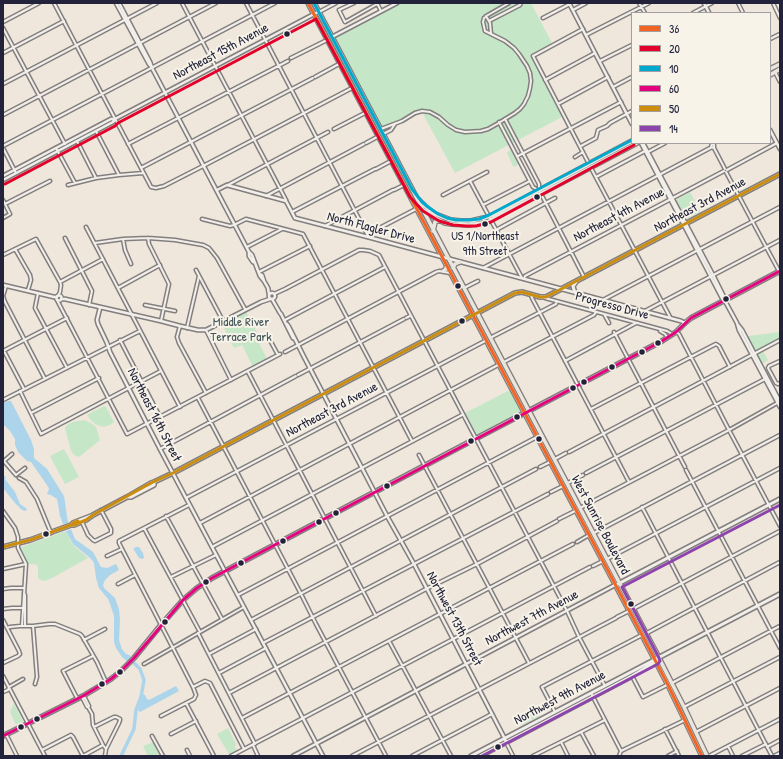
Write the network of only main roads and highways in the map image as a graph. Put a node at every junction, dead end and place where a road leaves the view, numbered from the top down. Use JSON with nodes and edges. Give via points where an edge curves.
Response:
{"nodes":[{"id":1,"x":308,"y":3,"type":"edge"},
{"id":2,"x":314,"y":3,"type":"edge"},
{"id":3,"x":316,"y":13,"type":"junction"},
{"id":4,"x":330,"y":38,"type":"junction"},
{"id":5,"x":780,"y":64,"type":"edge"},
{"id":6,"x":772,"y":69,"type":"edge"},
{"id":7,"x":780,"y":69,"type":"edge"},
{"id":8,"x":353,"y":88,"type":"junction"},
{"id":9,"x":360,"y":92,"type":"junction"},
{"id":10,"x":381,"y":135,"type":"junction"},
{"id":11,"x":631,"y":142,"type":"edge"},
{"id":12,"x":636,"y":144,"type":"edge"},
{"id":13,"x":394,"y":159,"type":"junction"},
{"id":14,"x":590,"y":166,"type":"junction"},
{"id":15,"x":780,"y":174,"type":"edge"},
{"id":16,"x":408,"y":181,"type":"junction"},
{"id":17,"x":408,"y":192,"type":"junction"},
{"id":18,"x":540,"y":192,"type":"junction"},
{"id":19,"x":414,"y":194,"type":"junction"},
{"id":20,"x":422,"y":208,"type":"junction"},
{"id":21,"x":490,"y":218,"type":"junction"},
{"id":22,"x":441,"y":221,"type":"junction"},
{"id":23,"x":433,"y":231,"type":"junction"},
{"id":24,"x":460,"y":262,"type":"road end"},
{"id":25,"x":447,"y":266,"type":"junction"},
{"id":26,"x":453,"y":268,"type":"junction"},
{"id":27,"x":443,"y":271,"type":"road end"},
{"id":28,"x":780,"y":272,"type":"edge"},
{"id":29,"x":451,"y":274,"type":"junction"},
{"id":30,"x":458,"y":277,"type":"junction"},
{"id":31,"x":576,"y":282,"type":"junction"},
{"id":32,"x":576,"y":293,"type":"road end"},
{"id":33,"x":544,"y":298,"type":"joint"},
{"id":34,"x":475,"y":313,"type":"junction"},
{"id":35,"x":488,"y":339,"type":"junction"},
{"id":36,"x":501,"y":363,"type":"junction"},
{"id":37,"x":527,"y":412,"type":"junction"},
{"id":38,"x":550,"y":462,"type":"junction"},
{"id":39,"x":558,"y":466,"type":"junction"},
{"id":40,"x":780,"y":499,"type":"edge"},
{"id":41,"x":93,"y":515,"type":"junction"},
{"id":42,"x":71,"y":525,"type":"junction"},
{"id":43,"x":587,"y":530,"type":"junction"},
{"id":44,"x":593,"y":533,"type":"junction"},
{"id":45,"x":3,"y":547,"type":"edge"},
{"id":46,"x":605,"y":560,"type":"junction"},
{"id":47,"x":617,"y":584,"type":"junction"},
{"id":48,"x":780,"y":594,"type":"edge"},
{"id":49,"x":644,"y":634,"type":"junction"},
{"id":50,"x":659,"y":658,"type":"junction"},
{"id":51,"x":655,"y":661,"type":"junction"},
{"id":52,"x":670,"y":684,"type":"junction"},
{"id":53,"x":685,"y":720,"type":"junction"},
{"id":54,"x":692,"y":723,"type":"junction"},
{"id":55,"x":5,"y":735,"type":"edge"},
{"id":56,"x":505,"y":741,"type":"junction"},
{"id":57,"x":472,"y":756,"type":"edge"},
{"id":58,"x":480,"y":756,"type":"edge"},
{"id":59,"x":702,"y":756,"type":"edge"},
{"id":60,"x":708,"y":756,"type":"edge"}],
"edges":[{"from":1,"to":3,"type":"main road"},
{"from":2,"to":3,"type":"main road"},
{"from":3,"to":4,"type":"main road"},
{"from":4,"to":8,"type":"main road"},
{"from":4,"to":9,"type":"main road"},
{"from":5,"to":6,"type":"main road"},
{"from":6,"to":7,"type":"main road"},
{"from":8,"to":9,"type":"main road"},
{"from":8,"to":10,"type":"main road","via":[[375,130]]},
{"from":9,"to":10,"type":"main road"},
{"from":10,"to":13,"type":"main road"},
{"from":10,"to":13,"type":"main road","via":[[389,155]]},
{"from":11,"to":14,"type":"main road","via":[[594,161]]},
{"from":12,"to":14,"type":"main road"},
{"from":13,"to":16,"type":"main road"},
{"from":14,"to":18,"type":"main road"},
{"from":14,"to":18,"type":"main road","via":[[585,171]]},
{"from":15,"to":31,"type":"main road","name":"Northeast 3rd Avenue"},
{"from":16,"to":17,"type":"main road"},
{"from":16,"to":19,"type":"main road"},
{"from":17,"to":20,"type":"main road"},
{"from":17,"to":25,"type":"main road"},
{"from":18,"to":21,"type":"main road"},
{"from":19,"to":20,"type":"main road"},
{"from":19,"to":21,"type":"main road","via":[[430,210],[451,220],[471,221]]},
{"from":20,"to":22,"type":"main road"},
{"from":20,"to":23,"type":"main road"},
{"from":21,"to":22,"type":"main road","via":[[480,224],[469,225]]},
{"from":22,"to":23,"type":"main road","via":[[435,222]]},
{"from":23,"to":26,"type":"main road"},
{"from":24,"to":26,"type":"main road"},
{"from":25,"to":27,"type":"main road"},
{"from":25,"to":29,"type":"main road"},
{"from":26,"to":30,"type":"main road"},
{"from":28,"to":37,"type":"main road","via":[[684,322],[667,338]]},
{"from":29,"to":30,"type":"main road"},
{"from":29,"to":34,"type":"main road"},
{"from":30,"to":34,"type":"main road"},
{"from":31,"to":32,"type":"main road","via":[[573,286]]},
{"from":31,"to":33,"type":"main road","name":"Northeast 3rd Avenue"},
{"from":33,"to":34,"type":"main road","name":"Progresso Drive","via":[[522,292],[515,293]]},
{"from":34,"to":35,"type":"main road"},
{"from":34,"to":41,"type":"main road"},
{"from":35,"to":36,"type":"main road"},
{"from":35,"to":36,"type":"main road","via":[[496,359]]},
{"from":36,"to":37,"type":"main road"},
{"from":36,"to":37,"type":"main road","via":[[506,368]]},
{"from":37,"to":38,"type":"main road","name":"West Sunrise Boulevard"},
{"from":37,"to":39,"type":"main road","name":"West Sunrise Boulevard"},
{"from":37,"to":55,"type":"main road","via":[[224,571],[183,600],[129,664],[106,682],[83,697]]},
{"from":38,"to":39,"type":"main road"},
{"from":38,"to":43,"type":"main road","name":"West Sunrise Boulevard"},
{"from":39,"to":44,"type":"main road","name":"West Sunrise Boulevard"},
{"from":40,"to":47,"type":"main road","name":"Northwest 7th Avenue"},
{"from":41,"to":42,"type":"main road"},
{"from":41,"to":42,"type":"main road"},
{"from":42,"to":45,"type":"main road"},
{"from":43,"to":44,"type":"main road"},
{"from":43,"to":46,"type":"main road","name":"West Sunrise Boulevard"},
{"from":44,"to":46,"type":"main road","name":"West Sunrise Boulevard"},
{"from":46,"to":47,"type":"main road","name":"West Sunrise Boulevard"},
{"from":47,"to":49,"type":"main road","name":"West Sunrise Boulevard"},
{"from":48,"to":50,"type":"main road","name":"Northwest 9th Avenue"},
{"from":49,"to":50,"type":"main road","name":"West Sunrise Boulevard"},
{"from":49,"to":51,"type":"main road","name":"West Sunrise Boulevard"},
{"from":50,"to":51,"type":"main road","name":"Northwest 9th Avenue"},
{"from":50,"to":52,"type":"main road","name":"West Sunrise Boulevard"},
{"from":51,"to":52,"type":"main road","name":"West Sunrise Boulevard"},
{"from":51,"to":56,"type":"main road","name":"Northwest 9th Avenue","via":[[590,693]]},
{"from":51,"to":56,"type":"main road","name":"Northwest 9th Avenue","via":[[593,697]]},
{"from":52,"to":53,"type":"main road","name":"West Sunrise Boulevard"},
{"from":52,"to":54,"type":"main road","name":"West Sunrise Boulevard"},
{"from":53,"to":54,"type":"main road"},
{"from":53,"to":59,"type":"main road","name":"West Sunrise Boulevard"},
{"from":54,"to":60,"type":"main road","name":"West Sunrise Boulevard"},
{"from":56,"to":57,"type":"main road","name":"Northwest 9th Avenue"},
{"from":56,"to":58,"type":"main road","name":"Northwest 9th Avenue"}]}
